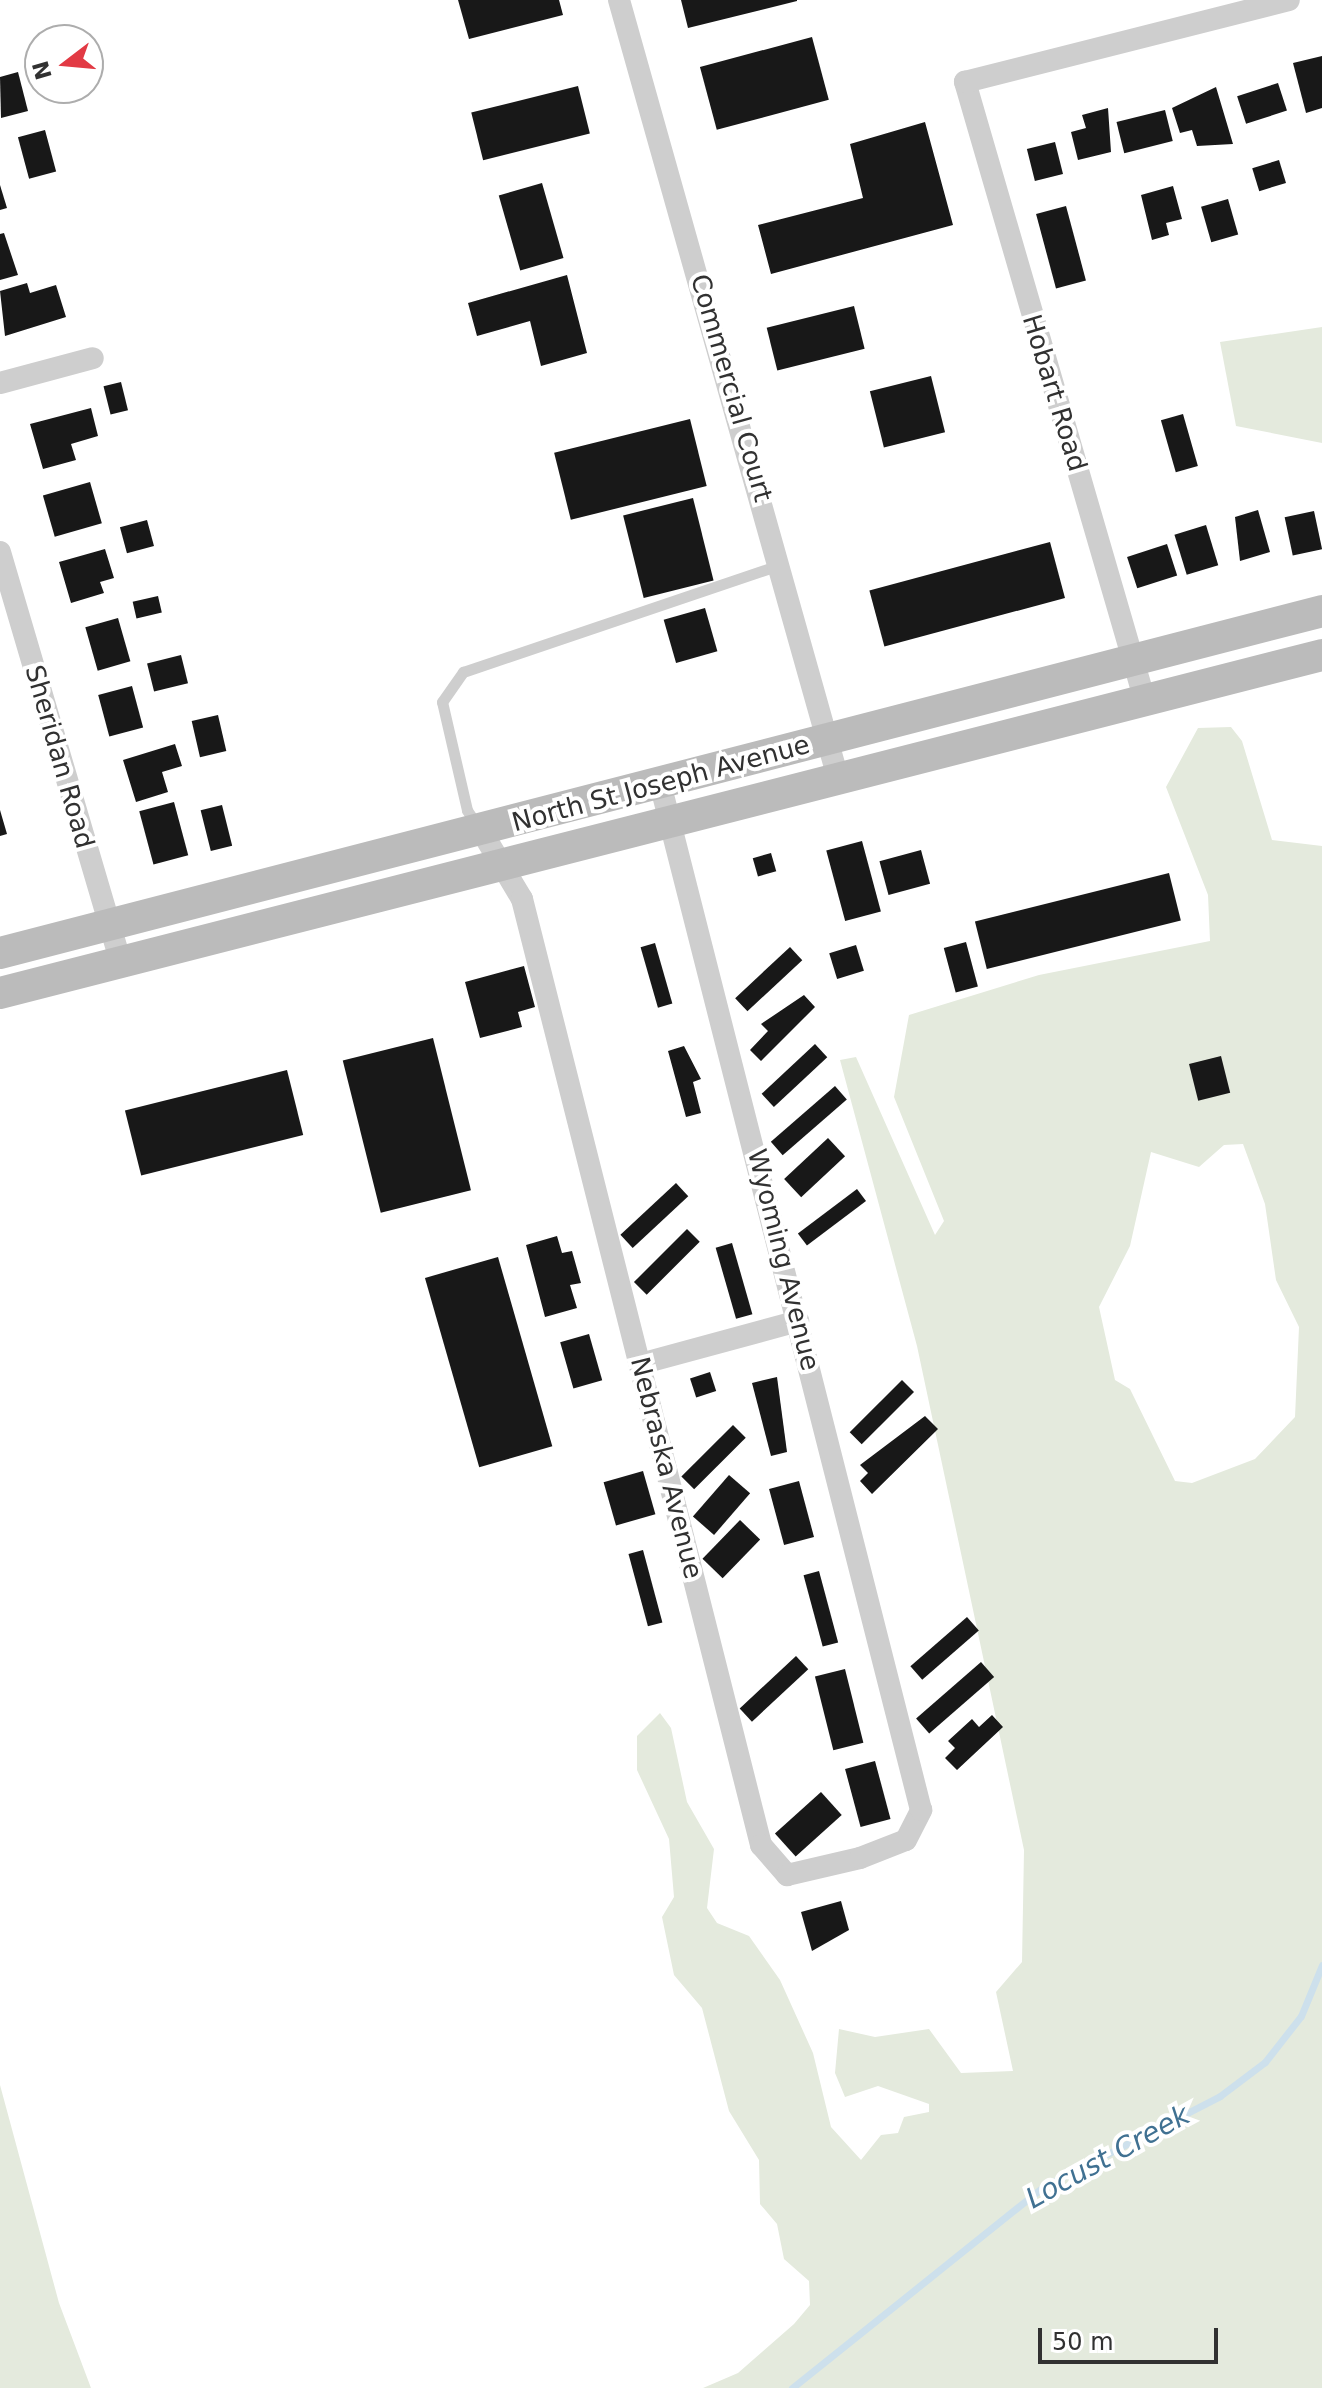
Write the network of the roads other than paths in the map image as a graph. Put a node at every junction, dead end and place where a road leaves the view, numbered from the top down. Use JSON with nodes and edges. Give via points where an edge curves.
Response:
{"nodes":[{"id":1,"x":619,"y":0,"type":"edge"},
{"id":2,"x":1289,"y":0,"type":"edge"},
{"id":3,"x":93,"y":358,"type":"dead end"},
{"id":4,"x":0,"y":383,"type":"edge"},
{"id":5,"x":0,"y":552,"type":"edge"},
{"id":6,"x":782,"y":563,"type":"junction"},
{"id":7,"x":1322,"y":611,"type":"edge"},
{"id":8,"x":1322,"y":655,"type":"edge"},
{"id":9,"x":1134,"y":659,"type":"junction"},
{"id":10,"x":1145,"y":701,"type":"junction"},
{"id":11,"x":828,"y":739,"type":"junction"},
{"id":12,"x":838,"y":778,"type":"junction"},
{"id":13,"x":660,"y":783,"type":"junction"},
{"id":14,"x":673,"y":820,"type":"junction"},
{"id":15,"x":482,"y":832,"type":"junction"},
{"id":16,"x":503,"y":864,"type":"junction"},
{"id":17,"x":107,"y":924,"type":"junction"},
{"id":18,"x":0,"y":953,"type":"edge"},
{"id":19,"x":121,"y":962,"type":"junction"},
{"id":20,"x":0,"y":993,"type":"edge"},
{"id":21,"x":798,"y":1321,"type":"junction"},
{"id":22,"x":640,"y":1364,"type":"junction"},
{"id":23,"x":905,"y":1738,"type":"joint"}],
"edges":[{"from":1,"to":6,"type":"street","name":"Commercial Court"},
{"from":2,"to":9,"type":"street","name":"Hobart Road","via":[[966,85]]},
{"from":3,"to":4,"type":"street"},
{"from":5,"to":17,"type":"street","name":"Sheridan Road"},
{"from":6,"to":11,"type":"street","name":"Commercial Court"},
{"from":6,"to":15,"type":"lane","via":[[463,672],[442,702],[467,810]]},
{"from":7,"to":9,"type":"main road","name":"North St Joseph Avenue"},
{"from":8,"to":10,"type":"main road","name":"North St Joseph Avenue"},
{"from":9,"to":10,"type":"street","name":"Hobart Road"},
{"from":9,"to":11,"type":"main road","name":"North St Joseph Avenue"},
{"from":10,"to":12,"type":"main road","name":"North St Joseph Avenue"},
{"from":11,"to":12,"type":"street","name":"Commercial Court"},
{"from":11,"to":13,"type":"main road","name":"North St Joseph Avenue"},
{"from":12,"to":14,"type":"main road","name":"North St Joseph Avenue"},
{"from":13,"to":14,"type":"street","name":"Wyoming Avenue"},
{"from":13,"to":15,"type":"main road","name":"North St Joseph Avenue"},
{"from":14,"to":16,"type":"main road","name":"North St Joseph Avenue"},
{"from":14,"to":21,"type":"street","name":"Wyoming Avenue"},
{"from":15,"to":16,"type":"street","name":"Nebraska Avenue"},
{"from":15,"to":17,"type":"main road","name":"North St Joseph Avenue"},
{"from":16,"to":19,"type":"main road","name":"North St Joseph Avenue"},
{"from":16,"to":22,"type":"street","name":"Nebraska Avenue","via":[[522,899]]},
{"from":17,"to":18,"type":"main road","name":"North St Joseph Avenue"},
{"from":17,"to":19,"type":"street","name":"Sheridan Road"},
{"from":19,"to":20,"type":"main road","name":"North St Joseph Avenue"},
{"from":21,"to":22,"type":"street"},
{"from":21,"to":23,"type":"street","name":"Wyoming Avenue"},
{"from":22,"to":23,"type":"street","name":"Nebraska Avenue","via":[[761,1845],[774,1868],[807,1873],[906,1840],[922,1817]]}]}
